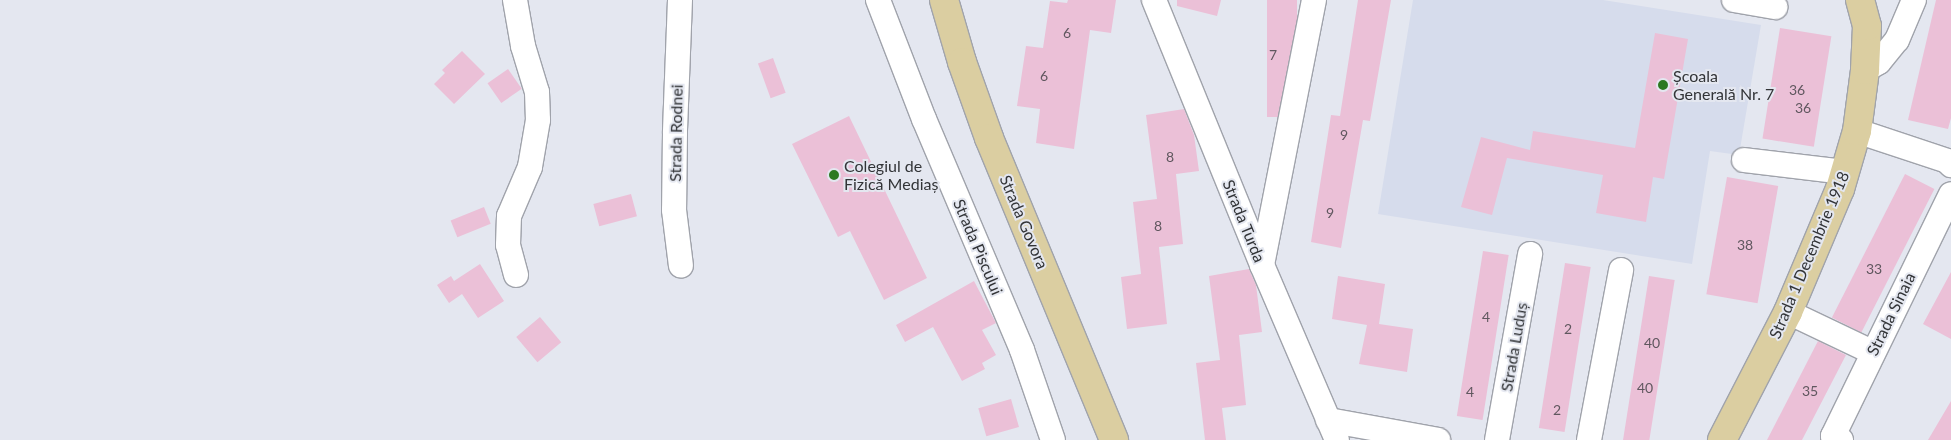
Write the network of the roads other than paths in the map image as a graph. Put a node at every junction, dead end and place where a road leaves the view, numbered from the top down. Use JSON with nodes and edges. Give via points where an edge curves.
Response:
{"nodes":[{"id":1,"x":515,"y":0,"type":"edge"},
{"id":2,"x":680,"y":0,"type":"edge"},
{"id":3,"x":878,"y":0,"type":"edge"},
{"id":4,"x":944,"y":0,"type":"edge"},
{"id":5,"x":1154,"y":0,"type":"edge"},
{"id":6,"x":1314,"y":0,"type":"edge"},
{"id":7,"x":1734,"y":0,"type":"edge"},
{"id":8,"x":1860,"y":0,"type":"edge"},
{"id":9,"x":1914,"y":0,"type":"edge"},
{"id":10,"x":1776,"y":7,"type":"dead end"},
{"id":11,"x":1865,"y":70,"type":"junction"},
{"id":12,"x":1857,"y":131,"type":"junction"},
{"id":13,"x":1744,"y":160,"type":"dead end"},
{"id":14,"x":1951,"y":165,"type":"edge"},
{"id":15,"x":1845,"y":172,"type":"junction"},
{"id":16,"x":1951,"y":194,"type":"edge"},
{"id":17,"x":1530,"y":254,"type":"dead end"},
{"id":18,"x":1262,"y":265,"type":"junction"},
{"id":19,"x":682,"y":266,"type":"dead end"},
{"id":20,"x":1621,"y":270,"type":"dead end"},
{"id":21,"x":516,"y":275,"type":"dead end"},
{"id":22,"x":1788,"y":312,"type":"junction"},
{"id":23,"x":1872,"y":352,"type":"junction"},
{"id":24,"x":1333,"y":430,"type":"edge"},
{"id":25,"x":1835,"y":439,"type":"edge"},
{"id":26,"x":1053,"y":440,"type":"edge"},
{"id":27,"x":1114,"y":440,"type":"edge"},
{"id":28,"x":1438,"y":440,"type":"edge"},
{"id":29,"x":1497,"y":440,"type":"edge"},
{"id":30,"x":1588,"y":440,"type":"edge"},
{"id":31,"x":1722,"y":440,"type":"edge"}],
"edges":[{"from":1,"to":21,"type":"street","via":[[523,46],[537,92],[538,120],[530,167],[509,216],[508,245]]},
{"from":2,"to":19,"type":"street","name":"Strada Rodnei","via":[[674,210]]},
{"from":3,"to":26,"type":"street","name":"Strada Piscului","via":[[1022,350]]},
{"from":4,"to":27,"type":"main road","name":"Strada Govora","via":[[989,138]]},
{"from":5,"to":18,"type":"street","name":"Strada Turda"},
{"from":6,"to":18,"type":"street"},
{"from":7,"to":10,"type":"street"},
{"from":8,"to":11,"type":"main road","name":"Strada 1 Decembrie 1918","via":[[1867,26]]},
{"from":9,"to":11,"type":"street","via":[[1897,40],[1879,62]]},
{"from":11,"to":12,"type":"main road","name":"Strada 1 Decembrie 1918"},
{"from":12,"to":14,"type":"street","via":[[1947,160]]},
{"from":12,"to":15,"type":"main road","name":"Strada 1 Decembrie 1918"},
{"from":13,"to":15,"type":"street"},
{"from":15,"to":22,"type":"main road","name":"Strada 1 Decembrie 1918"},
{"from":16,"to":23,"type":"street","name":"Strada Sinaia"},
{"from":17,"to":29,"type":"street","name":"Strada Luduș"},
{"from":18,"to":24,"type":"street","name":"Strada Turda"},
{"from":20,"to":30,"type":"street"},
{"from":22,"to":23,"type":"street"},
{"from":22,"to":31,"type":"main road","name":"Strada 1 Decembrie 1918"},
{"from":23,"to":25,"type":"street","name":"Strada Sinaia"},
{"from":24,"to":28,"type":"street"}]}
